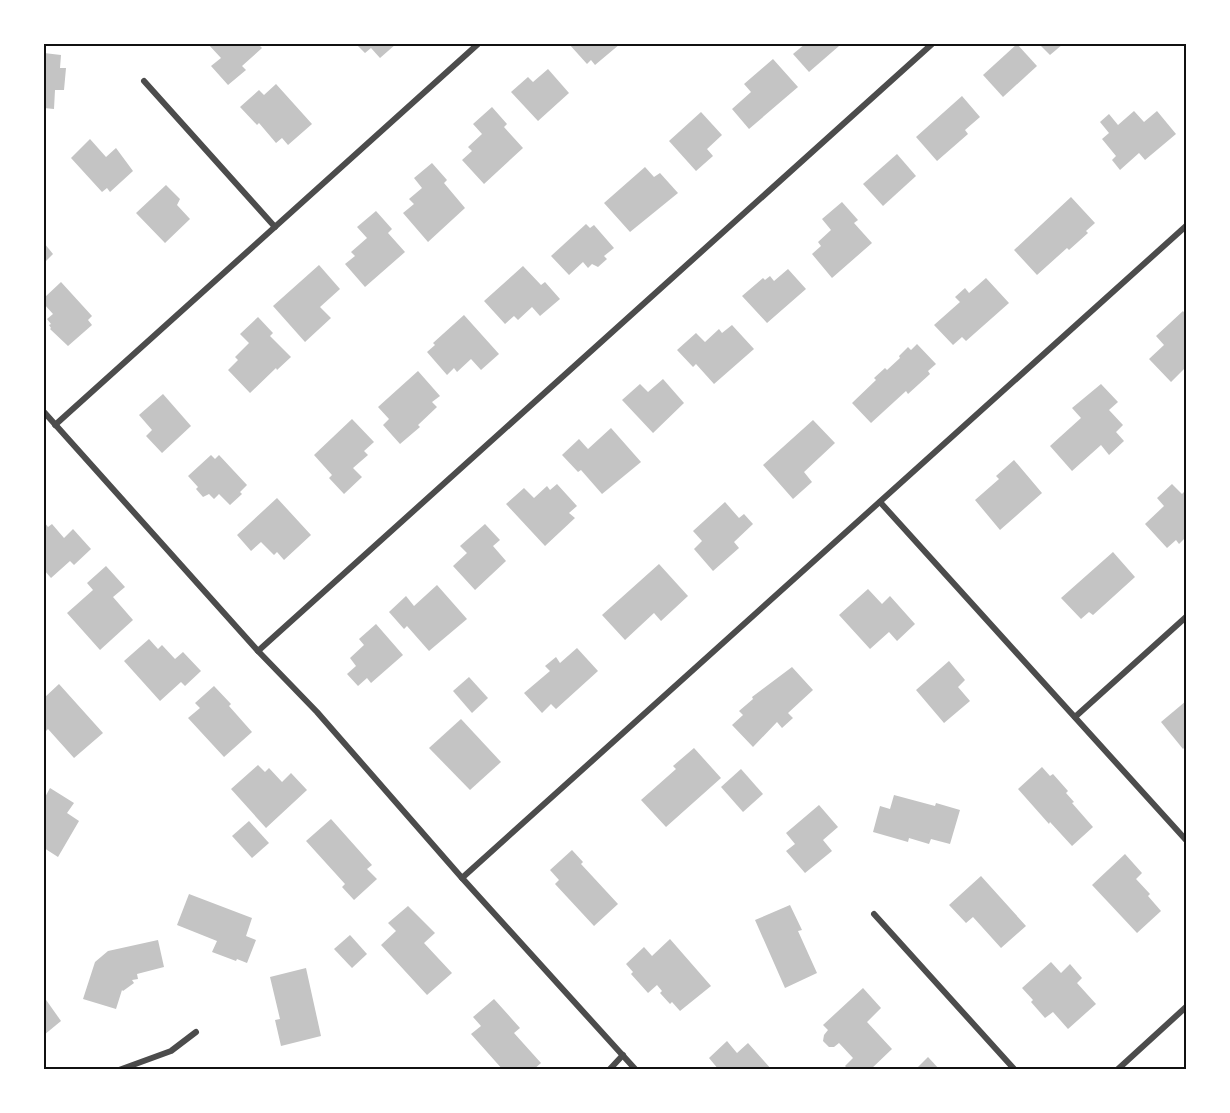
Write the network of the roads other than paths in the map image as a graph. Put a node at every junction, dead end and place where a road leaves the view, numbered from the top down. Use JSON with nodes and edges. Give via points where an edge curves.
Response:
{"nodes":[{"id":1,"x":478,"y":44,"type":"edge"},
{"id":2,"x":932,"y":44,"type":"edge"},
{"id":3,"x":144,"y":81,"type":"dead end"},
{"id":4,"x":1186,"y":226,"type":"edge"},
{"id":5,"x":274,"y":227,"type":"junction"},
{"id":6,"x":44,"y":412,"type":"edge"},
{"id":7,"x":55,"y":425,"type":"junction"},
{"id":8,"x":880,"y":502,"type":"junction"},
{"id":9,"x":1186,"y":617,"type":"edge"},
{"id":10,"x":258,"y":651,"type":"junction"},
{"id":11,"x":1075,"y":717,"type":"junction"},
{"id":12,"x":1186,"y":840,"type":"edge"},
{"id":13,"x":462,"y":878,"type":"junction"},
{"id":14,"x":874,"y":914,"type":"dead end"},
{"id":15,"x":1186,"y":1007,"type":"edge"},
{"id":16,"x":196,"y":1032,"type":"dead end"},
{"id":17,"x":623,"y":1055,"type":"junction"},
{"id":18,"x":120,"y":1070,"type":"edge"},
{"id":19,"x":609,"y":1070,"type":"edge"},
{"id":20,"x":636,"y":1070,"type":"edge"},
{"id":21,"x":1015,"y":1070,"type":"edge"},
{"id":22,"x":1117,"y":1070,"type":"edge"}],
"edges":[{"from":1,"to":5,"type":"street"},
{"from":2,"to":10,"type":"street"},
{"from":3,"to":5,"type":"street"},
{"from":4,"to":8,"type":"street"},
{"from":5,"to":7,"type":"street"},
{"from":6,"to":7,"type":"street"},
{"from":7,"to":10,"type":"street"},
{"from":8,"to":11,"type":"street"},
{"from":8,"to":13,"type":"street"},
{"from":9,"to":11,"type":"street"},
{"from":10,"to":13,"type":"street","via":[[317,712]]},
{"from":11,"to":12,"type":"street"},
{"from":13,"to":17,"type":"street"},
{"from":14,"to":21,"type":"street"},
{"from":15,"to":22,"type":"street"},
{"from":16,"to":18,"type":"street","via":[[171,1051]]},
{"from":17,"to":19,"type":"street"},
{"from":17,"to":20,"type":"street"}]}
